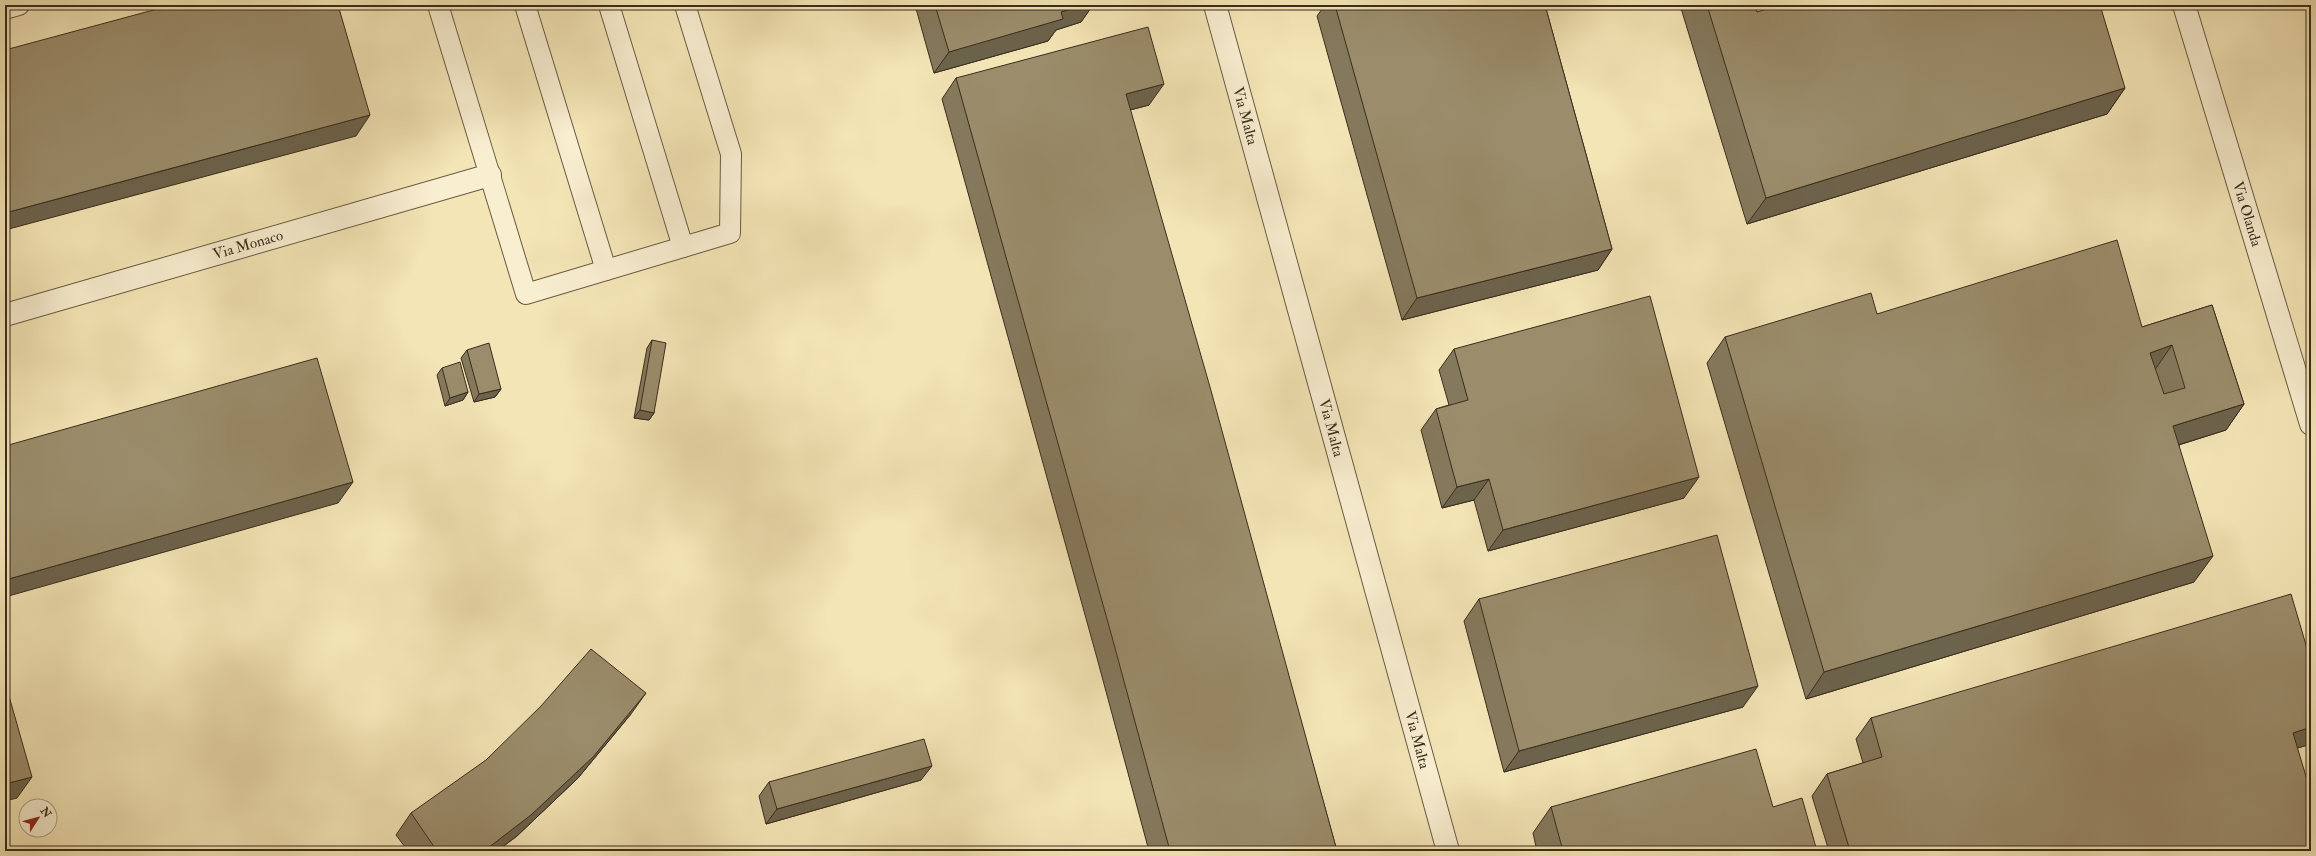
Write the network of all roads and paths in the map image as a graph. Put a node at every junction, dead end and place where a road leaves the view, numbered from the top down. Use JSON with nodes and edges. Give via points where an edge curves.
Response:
{"nodes":[{"id":1,"x":19,"y":5,"type":"edge"},
{"id":2,"x":438,"y":5,"type":"edge"},
{"id":3,"x":525,"y":5,"type":"edge"},
{"id":4,"x":609,"y":5,"type":"edge"},
{"id":5,"x":686,"y":5,"type":"edge"},
{"id":6,"x":1215,"y":5,"type":"edge"},
{"id":7,"x":2184,"y":5,"type":"edge"},
{"id":8,"x":5,"y":9,"type":"edge"},
{"id":9,"x":490,"y":175,"type":"junction"},
{"id":10,"x":683,"y":247,"type":"junction"},
{"id":11,"x":606,"y":270,"type":"junction"},
{"id":12,"x":5,"y":315,"type":"edge"},
{"id":13,"x":2311,"y":424,"type":"edge"},
{"id":14,"x":1448,"y":851,"type":"edge"}],
"edges":[{"from":1,"to":8,"type":"lane"},
{"from":2,"to":9,"type":"lane"},
{"from":3,"to":11,"type":"lane"},
{"from":4,"to":10,"type":"lane"},
{"from":5,"to":10,"type":"lane","via":[[731,154],[730,233]]},
{"from":6,"to":14,"type":"street","name":"Via Malta"},
{"from":7,"to":13,"type":"street","name":"Via Olanda"},
{"from":9,"to":11,"type":"lane","via":[[526,294]]},
{"from":9,"to":12,"type":"street","name":"Via Monaco"},
{"from":10,"to":11,"type":"lane"}]}
